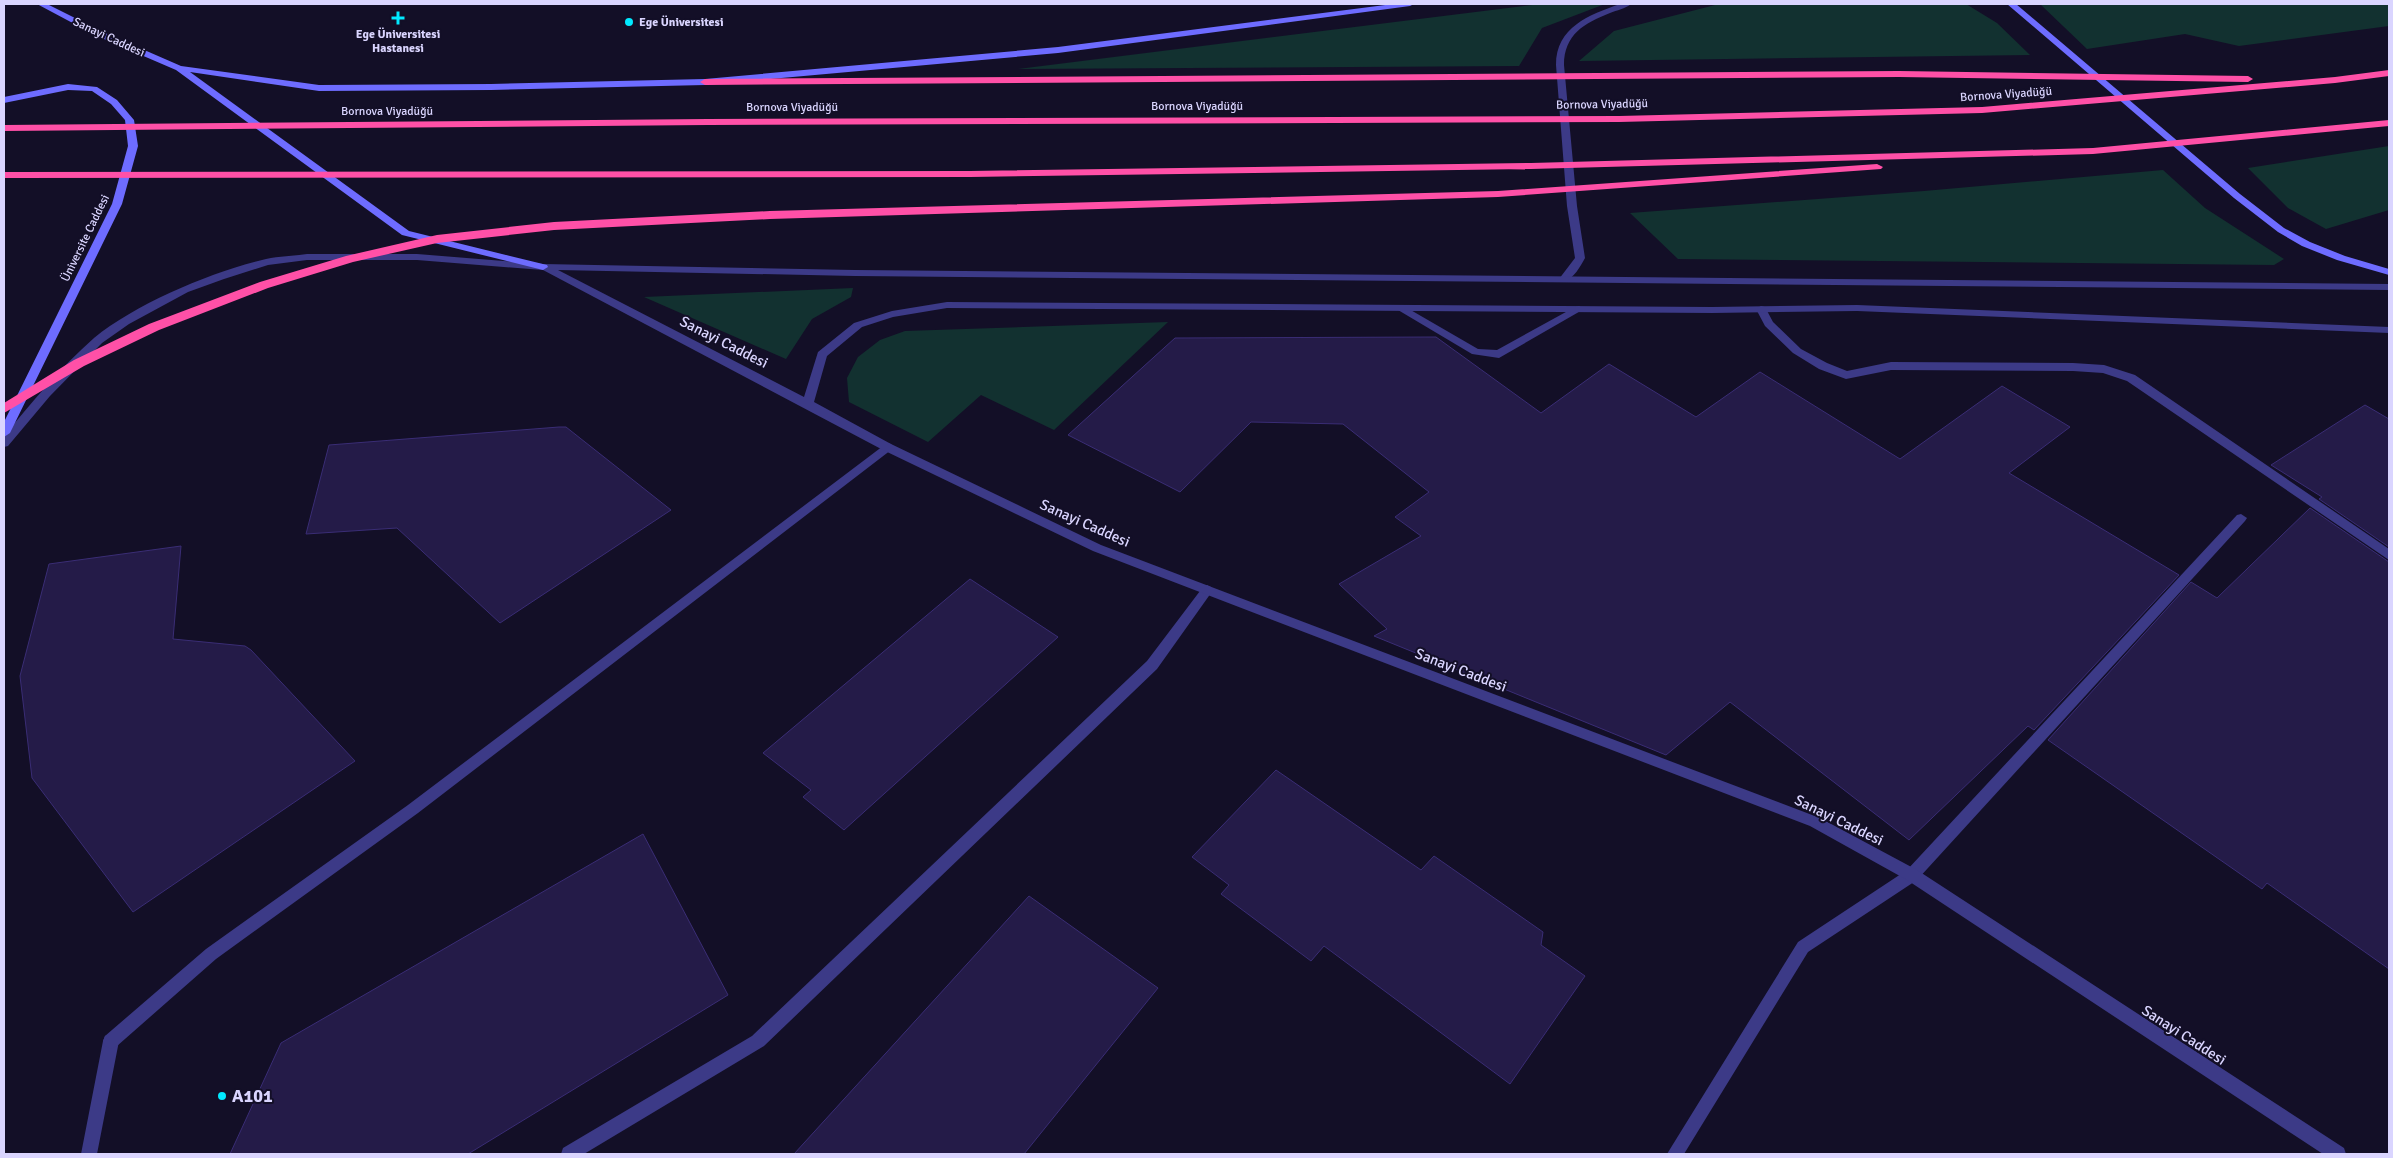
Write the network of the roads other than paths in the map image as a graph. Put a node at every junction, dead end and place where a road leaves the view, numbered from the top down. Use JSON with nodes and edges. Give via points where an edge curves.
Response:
{"nodes":[{"id":1,"x":41,"y":4,"type":"edge"},
{"id":2,"x":1410,"y":4,"type":"edge"},
{"id":3,"x":1627,"y":4,"type":"edge"},
{"id":4,"x":2011,"y":4,"type":"edge"},
{"id":5,"x":179,"y":68,"type":"junction"},
{"id":6,"x":2389,"y":73,"type":"edge"},
{"id":7,"x":2335,"y":80,"type":"junction"},
{"id":8,"x":705,"y":82,"type":"junction"},
{"id":9,"x":4,"y":100,"type":"edge"},
{"id":10,"x":2389,"y":124,"type":"edge"},
{"id":11,"x":4,"y":128,"type":"edge"},
{"id":12,"x":2092,"y":151,"type":"junction"},
{"id":13,"x":4,"y":175,"type":"edge"},
{"id":14,"x":543,"y":267,"type":"junction"},
{"id":15,"x":2389,"y":272,"type":"edge"},
{"id":16,"x":1564,"y":279,"type":"junction"},
{"id":17,"x":2389,"y":287,"type":"edge"},
{"id":18,"x":1402,"y":308,"type":"junction"},
{"id":19,"x":1579,"y":309,"type":"junction"},
{"id":20,"x":1762,"y":309,"type":"junction"},
{"id":21,"x":2389,"y":330,"type":"edge"},
{"id":22,"x":808,"y":404,"type":"junction"},
{"id":23,"x":4,"y":409,"type":"edge"},
{"id":24,"x":4,"y":433,"type":"edge"},
{"id":25,"x":4,"y":443,"type":"edge"},
{"id":26,"x":887,"y":447,"type":"junction"},
{"id":27,"x":2241,"y":518,"type":"dead end"},
{"id":28,"x":2389,"y":554,"type":"edge"},
{"id":29,"x":1207,"y":590,"type":"junction"},
{"id":30,"x":1912,"y":876,"type":"junction"},
{"id":31,"x":89,"y":1154,"type":"edge"},
{"id":32,"x":569,"y":1154,"type":"edge"},
{"id":33,"x":1675,"y":1154,"type":"edge"},
{"id":34,"x":2338,"y":1154,"type":"edge"}],
"edges":[{"from":1,"to":5,"type":"main road","name":"Sanayi Caddesi"},
{"from":2,"to":8,"type":"main road","via":[[1058,50]]},
{"from":3,"to":16,"type":"street","via":[[1594,15],[1562,46],[1560,65],[1572,206],[1580,258]]},
{"from":4,"to":15,"type":"main road","via":[[2281,230],[2341,258]]},
{"from":5,"to":8,"type":"main road","via":[[319,88]]},
{"from":5,"to":14,"type":"main road","via":[[406,233]]},
{"from":6,"to":7,"type":"highway","name":"Bornova Viyadüğü"},
{"from":7,"to":8,"type":"highway","via":[[1899,74]]},
{"from":7,"to":11,"type":"highway","name":"Bornova Viyadüğü","via":[[1982,110],[1639,118]]},
{"from":9,"to":24,"type":"main road","name":"Üniversite Caddesi","via":[[68,88],[94,90],[114,102],[129,120],[133,146],[117,204]]},
{"from":10,"to":12,"type":"highway"},
{"from":12,"to":13,"type":"highway","via":[[1531,166],[970,174]]},
{"from":12,"to":23,"type":"highway","via":[[1498,194],[770,215],[554,226],[437,239],[350,259],[264,285],[154,327],[79,363]]},
{"from":14,"to":16,"type":"street"},
{"from":14,"to":22,"type":"street","name":"Sanayi Caddesi"},
{"from":14,"to":25,"type":"street","via":[[417,257],[307,257],[267,262],[220,276],[151,307],[98,341],[46,392]]},
{"from":16,"to":17,"type":"street"},
{"from":18,"to":19,"type":"street"},
{"from":18,"to":19,"type":"street","via":[[1476,352],[1498,354]]},
{"from":18,"to":22,"type":"street","via":[[947,305],[901,312],[858,325],[822,354]]},
{"from":19,"to":20,"type":"street"},
{"from":20,"to":21,"type":"street","via":[[1857,308]]},
{"from":20,"to":28,"type":"street","via":[[1769,324],[1797,351],[1846,375],[1891,366],[2073,367],[2104,369],[2132,378]]},
{"from":22,"to":26,"type":"street","name":"Sanayi Caddesi"},
{"from":26,"to":29,"type":"street","name":"Sanayi Caddesi","via":[[1096,548]]},
{"from":26,"to":31,"type":"street","via":[[413,809],[210,954],[111,1041]]},
{"from":27,"to":30,"type":"street"},
{"from":29,"to":30,"type":"street","name":"Sanayi Caddesi","via":[[1815,822]]},
{"from":29,"to":32,"type":"street","via":[[1152,665],[758,1041]]},
{"from":30,"to":33,"type":"street","via":[[1803,946]]},
{"from":30,"to":34,"type":"street","name":"Sanayi Caddesi"}]}
